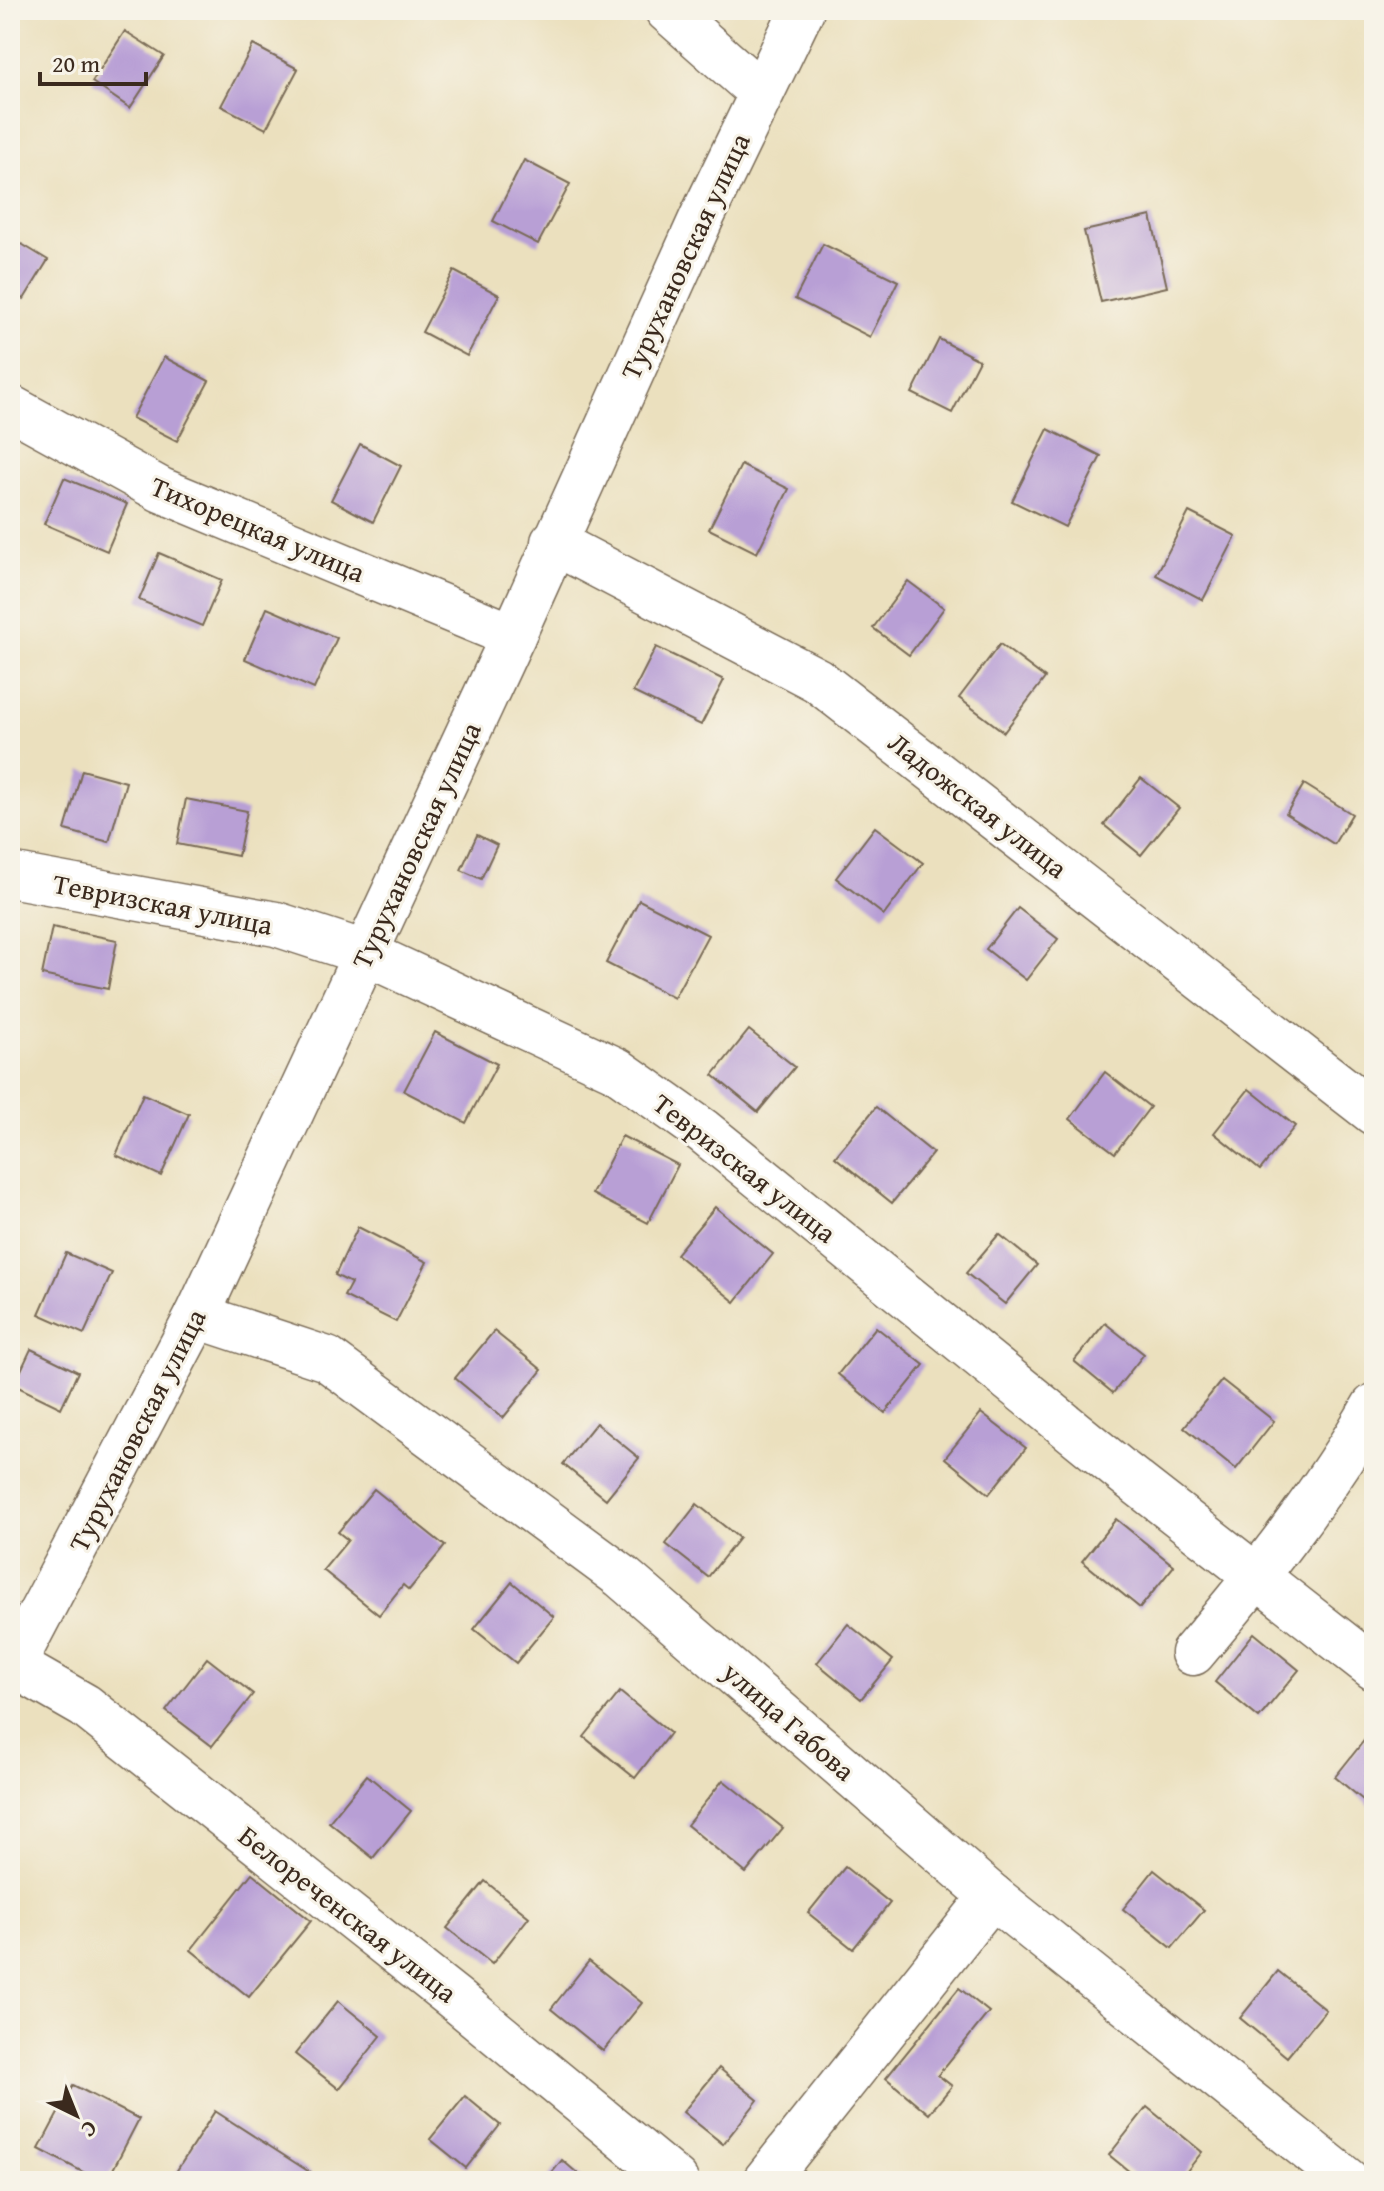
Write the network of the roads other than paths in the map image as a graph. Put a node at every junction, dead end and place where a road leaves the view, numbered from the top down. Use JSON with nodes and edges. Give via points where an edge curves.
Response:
{"nodes":[{"id":1,"x":667,"y":10,"type":"edge"},
{"id":2,"x":802,"y":10,"type":"edge"},
{"id":3,"x":761,"y":93,"type":"junction"},
{"id":4,"x":10,"y":407,"type":"edge"},
{"id":5,"x":553,"y":542,"type":"junction"},
{"id":6,"x":513,"y":636,"type":"junction"},
{"id":7,"x":10,"y":875,"type":"edge"},
{"id":8,"x":365,"y":953,"type":"junction"},
{"id":9,"x":1374,"y":1113,"type":"edge"},
{"id":10,"x":197,"y":1316,"type":"junction"},
{"id":11,"x":1374,"y":1406,"type":"edge"},
{"id":12,"x":1258,"y":1577,"type":"junction"},
{"id":13,"x":1193,"y":1653,"type":"dead end"},
{"id":14,"x":12,"y":1666,"type":"edge"},
{"id":15,"x":1374,"y":1668,"type":"edge"},
{"id":16,"x":992,"y":1896,"type":"junction"},
{"id":17,"x":676,"y":2181,"type":"edge"},
{"id":18,"x":765,"y":2181,"type":"edge"},
{"id":19,"x":1348,"y":2181,"type":"edge"}],
"edges":[{"from":1,"to":3,"type":"street"},
{"from":2,"to":3,"type":"street","name":"Турухановская улица"},
{"from":3,"to":5,"type":"street","name":"Турухановская улица"},
{"from":4,"to":6,"type":"street","name":"Тихорецкая улица","via":[[161,490]]},
{"from":5,"to":6,"type":"street","name":"Турухановская улица"},
{"from":5,"to":9,"type":"street","name":"Ладожская улица","via":[[817,680]]},
{"from":6,"to":8,"type":"street","name":"Турухановская улица"},
{"from":7,"to":8,"type":"street","name":"Тевризская улица","via":[[276,924]]},
{"from":8,"to":10,"type":"street","name":"Турухановская улица"},
{"from":8,"to":12,"type":"street","name":"Тевризская улица","via":[[617,1070],[703,1131]]},
{"from":10,"to":14,"type":"street","name":"Турухановская улица"},
{"from":10,"to":16,"type":"street","name":"улица Габова","via":[[327,1359],[621,1576]]},
{"from":11,"to":12,"type":"street"},
{"from":12,"to":13,"type":"street"},
{"from":12,"to":15,"type":"street","name":"Тевризская улица"},
{"from":14,"to":17,"type":"street","name":"Белореченская улица","via":[[97,1715]]},
{"from":16,"to":18,"type":"street"},
{"from":16,"to":19,"type":"street","name":"улица Габова"}]}
